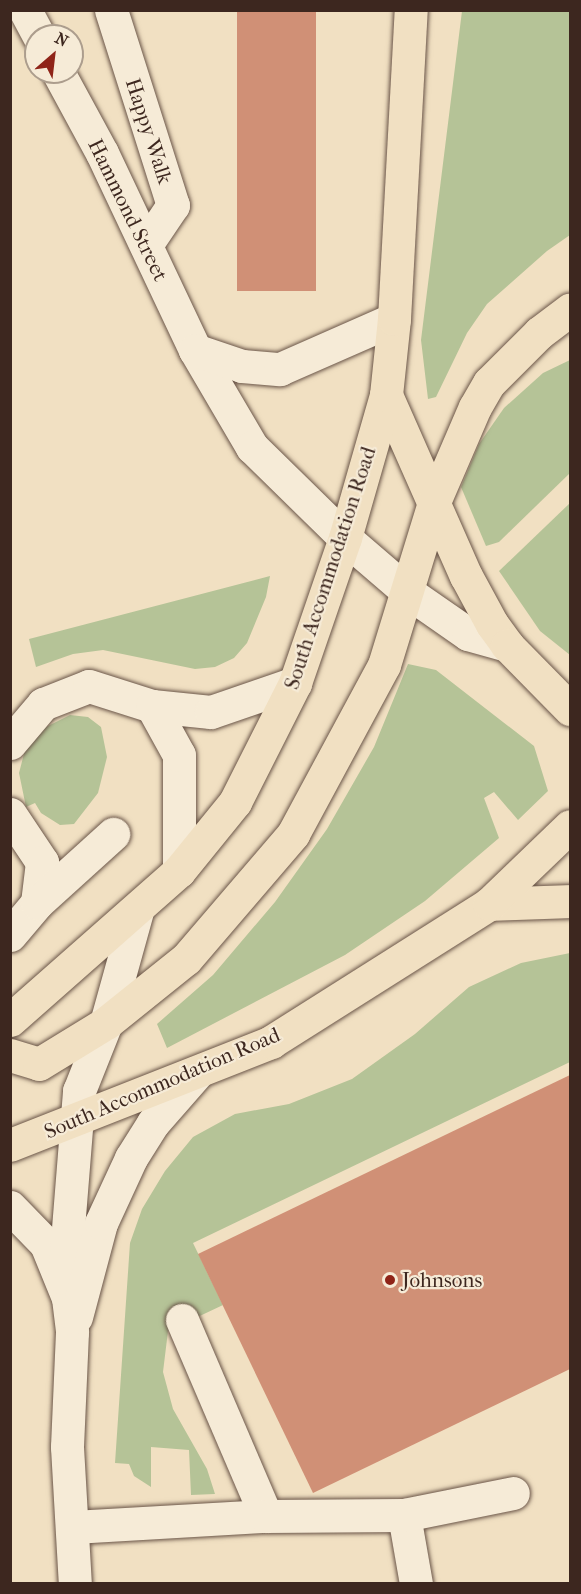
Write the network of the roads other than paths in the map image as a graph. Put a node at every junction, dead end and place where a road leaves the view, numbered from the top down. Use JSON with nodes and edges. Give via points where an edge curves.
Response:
{"nodes":[{"id":1,"x":25,"y":10,"type":"edge"},
{"id":2,"x":111,"y":10,"type":"edge"},
{"id":3,"x":411,"y":10,"type":"edge"},
{"id":4,"x":33,"y":24,"type":"edge"},
{"id":5,"x":64,"y":84,"type":"edge"},
{"id":6,"x":146,"y":246,"type":"junction"},
{"id":7,"x":570,"y":310,"type":"edge"},
{"id":8,"x":394,"y":320,"type":"junction"},
{"id":9,"x":195,"y":350,"type":"junction"},
{"id":10,"x":386,"y":395,"type":"junction"},
{"id":11,"x":434,"y":502,"type":"junction"},
{"id":12,"x":345,"y":538,"type":"junction"},
{"id":13,"x":409,"y":593,"type":"junction"},
{"id":14,"x":507,"y":645,"type":"junction"},
{"id":15,"x":295,"y":683,"type":"junction"},
{"id":16,"x":152,"y":706,"type":"junction"},
{"id":17,"x":570,"y":709,"type":"edge"},
{"id":18,"x":10,"y":743,"type":"edge"},
{"id":19,"x":10,"y":814,"type":"edge"},
{"id":20,"x":570,"y":826,"type":"edge"},
{"id":21,"x":113,"y":834,"type":"dead end"},
{"id":22,"x":179,"y":872,"type":"junction"},
{"id":23,"x":570,"y":901,"type":"edge"},
{"id":24,"x":37,"y":903,"type":"junction"},
{"id":25,"x":489,"y":904,"type":"junction"},
{"id":26,"x":138,"y":908,"type":"junction"},
{"id":27,"x":10,"y":935,"type":"edge"},
{"id":28,"x":10,"y":1020,"type":"edge"},
{"id":29,"x":106,"y":1023,"type":"junction"},
{"id":30,"x":10,"y":1055,"type":"edge"},
{"id":31,"x":197,"y":1073,"type":"junction"},
{"id":32,"x":76,"y":1120,"type":"junction"},
{"id":33,"x":10,"y":1145,"type":"edge"},
{"id":34,"x":10,"y":1207,"type":"edge"},
{"id":35,"x":64,"y":1280,"type":"junction"},
{"id":36,"x":182,"y":1320,"type":"dead end"},
{"id":37,"x":72,"y":1332,"type":"junction"},
{"id":38,"x":513,"y":1493,"type":"dead end"},
{"id":39,"x":404,"y":1515,"type":"junction"},
{"id":40,"x":266,"y":1516,"type":"junction"},
{"id":41,"x":73,"y":1527,"type":"junction"},
{"id":42,"x":75,"y":1584,"type":"edge"},
{"id":43,"x":416,"y":1584,"type":"edge"}],
"edges":[{"from":1,"to":4,"type":"street"},
{"from":2,"to":6,"type":"street","name":"Happy Walk","via":[[173,205]]},
{"from":3,"to":8,"type":"highway","name":"South Accommodation Road"},
{"from":5,"to":6,"type":"street","name":"Hammond Street"},
{"from":6,"to":9,"type":"street","name":"Hammond Street"},
{"from":7,"to":11,"type":"highway","via":[[489,383]]},
{"from":8,"to":9,"type":"street","via":[[280,369],[242,366]]},
{"from":8,"to":10,"type":"highway","name":"South Accommodation Road"},
{"from":9,"to":12,"type":"street","name":"Hammond Street","via":[[252,447]]},
{"from":10,"to":11,"type":"highway"},
{"from":10,"to":12,"type":"highway","name":"South Accommodation Road"},
{"from":11,"to":13,"type":"highway"},
{"from":11,"to":14,"type":"highway","via":[[477,598]]},
{"from":12,"to":13,"type":"street","name":"Hammond Street"},
{"from":12,"to":15,"type":"highway","name":"South Accommodation Road"},
{"from":13,"to":14,"type":"street","name":"Hammond Street","via":[[468,634]]},
{"from":13,"to":29,"type":"highway","via":[[384,665],[293,834],[186,959]]},
{"from":14,"to":17,"type":"highway"},
{"from":15,"to":16,"type":"street","via":[[211,712]]},
{"from":15,"to":22,"type":"highway","name":"South Accommodation Road","via":[[235,801]]},
{"from":16,"to":18,"type":"street","via":[[89,686],[43,704]]},
{"from":16,"to":22,"type":"street","via":[[178,755]]},
{"from":19,"to":24,"type":"street","via":[[42,862]]},
{"from":20,"to":25,"type":"highway","name":"South Accommodation Road"},
{"from":21,"to":24,"type":"street"},
{"from":22,"to":26,"type":"highway","name":"South Accommodation Road"},
{"from":23,"to":25,"type":"highway"},
{"from":24,"to":27,"type":"street"},
{"from":25,"to":31,"type":"highway","name":"South Accommodation Road","via":[[270,1042]]},
{"from":26,"to":28,"type":"highway","name":"South Accommodation Road"},
{"from":26,"to":29,"type":"street"},
{"from":29,"to":30,"type":"highway","via":[[39,1064]]},
{"from":29,"to":32,"type":"street","via":[[84,1072]]},
{"from":31,"to":32,"type":"highway","name":"South Accommodation Road"},
{"from":31,"to":37,"type":"street","via":[[153,1123],[130,1158],[101,1223]]},
{"from":32,"to":33,"type":"highway","name":"South Accommodation Road"},
{"from":32,"to":35,"type":"street"},
{"from":34,"to":35,"type":"street","via":[[46,1244]]},
{"from":35,"to":37,"type":"street"},
{"from":36,"to":40,"type":"street"},
{"from":37,"to":41,"type":"street","via":[[67,1447]]},
{"from":38,"to":39,"type":"street"},
{"from":39,"to":40,"type":"street"},
{"from":39,"to":43,"type":"street"},
{"from":40,"to":41,"type":"street"},
{"from":41,"to":42,"type":"street"}]}
